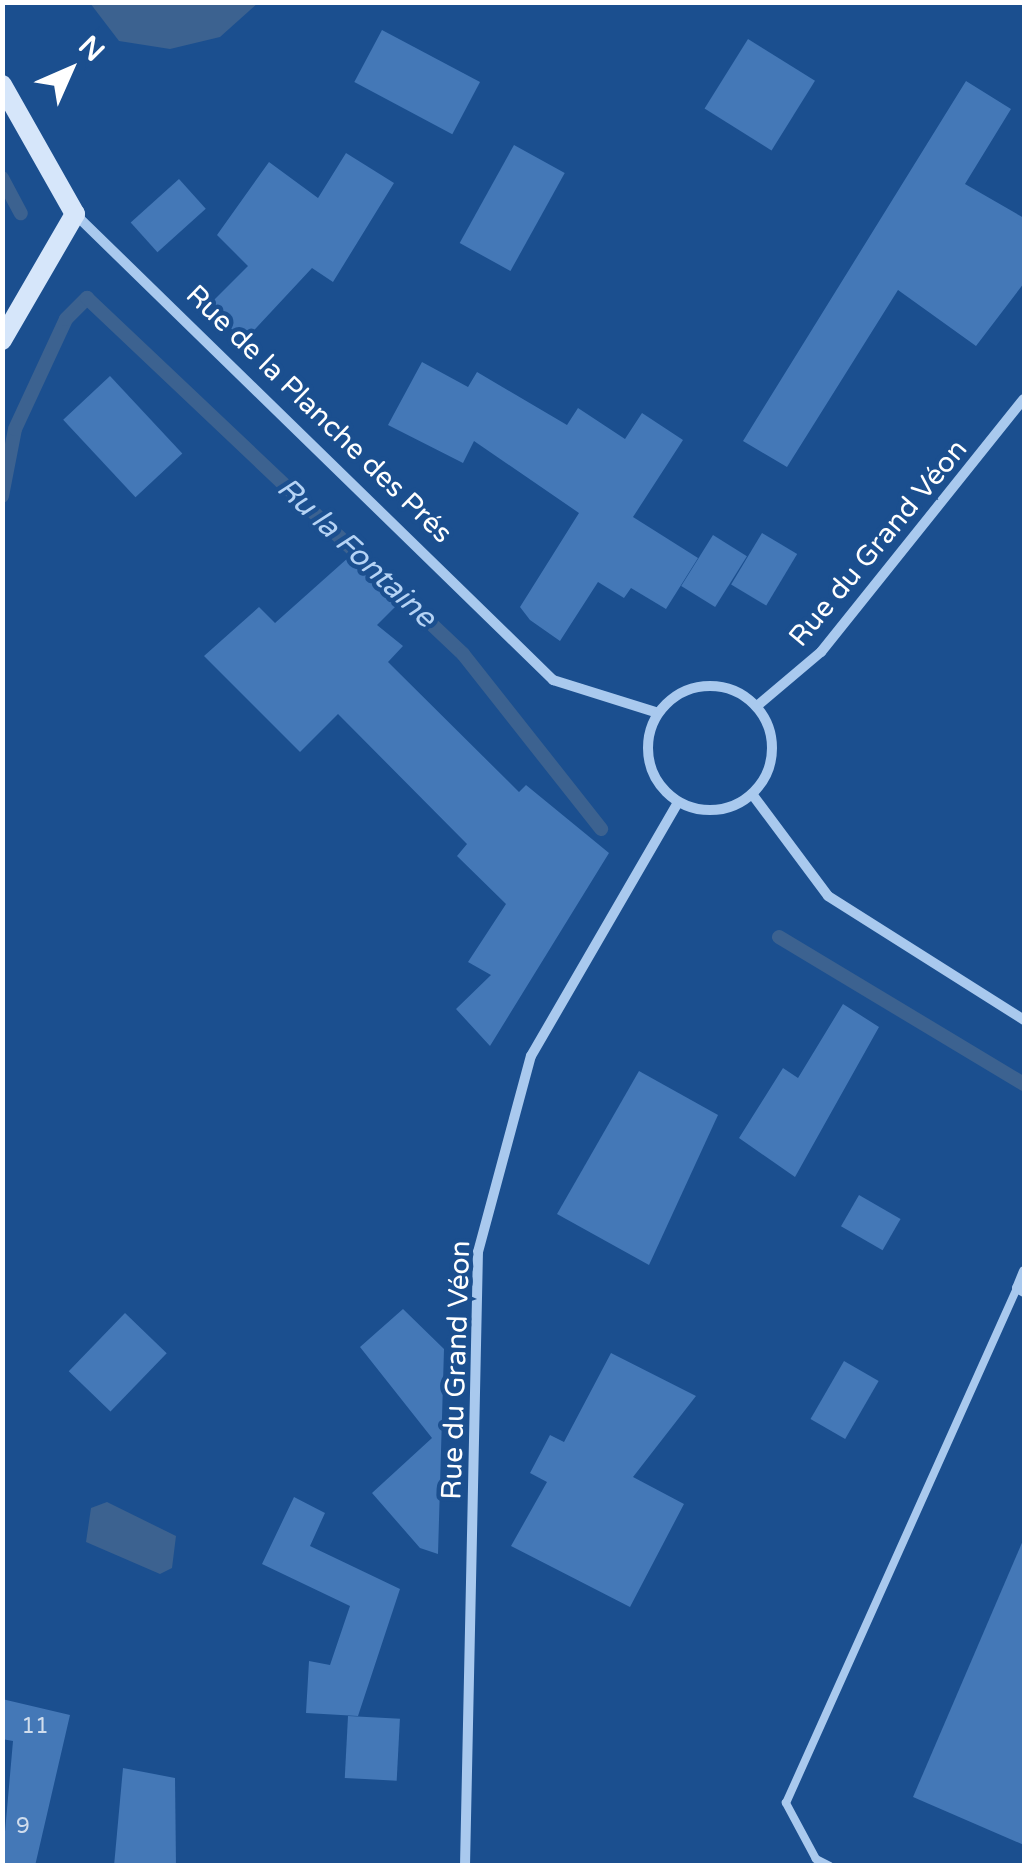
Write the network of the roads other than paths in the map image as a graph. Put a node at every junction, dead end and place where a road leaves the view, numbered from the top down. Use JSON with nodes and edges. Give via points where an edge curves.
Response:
{"nodes":[{"id":1,"x":2,"y":84,"type":"edge"},
{"id":2,"x":75,"y":214,"type":"junction"},
{"id":3,"x":2,"y":340,"type":"edge"},
{"id":4,"x":1024,"y":399,"type":"edge"},
{"id":5,"x":757,"y":706,"type":"junction"},
{"id":6,"x":658,"y":713,"type":"junction"},
{"id":7,"x":752,"y":794,"type":"junction"},
{"id":8,"x":678,"y":802,"type":"junction"},
{"id":9,"x":1024,"y":1020,"type":"edge"},
{"id":10,"x":1024,"y":1271,"type":"edge"},
{"id":11,"x":1021,"y":1290,"type":"edge"},
{"id":12,"x":465,"y":1866,"type":"edge"},
{"id":13,"x":830,"y":1866,"type":"edge"}],
"edges":[{"from":1,"to":2,"type":"street","name":"Rue de la Planche des Prés"},
{"from":2,"to":3,"type":"street"},
{"from":2,"to":6,"type":"street","name":"Rue de la Planche des Prés","via":[[553,680]]},
{"from":4,"to":5,"type":"street","name":"Rue du Grand Véon","via":[[822,652]]},
{"from":5,"to":6,"type":"street","via":[[705,685]]},
{"from":5,"to":7,"type":"street","via":[[772,760]]},
{"from":6,"to":8,"type":"street","via":[[652,771]]},
{"from":7,"to":8,"type":"street","via":[[716,810]]},
{"from":7,"to":9,"type":"street","via":[[828,896]]},
{"from":8,"to":12,"type":"street","name":"Rue du Grand Véon","via":[[531,1056],[478,1252]]},
{"from":10,"to":11,"type":"street"},
{"from":11,"to":13,"type":"lane","via":[[786,1803],[816,1859]]}]}
